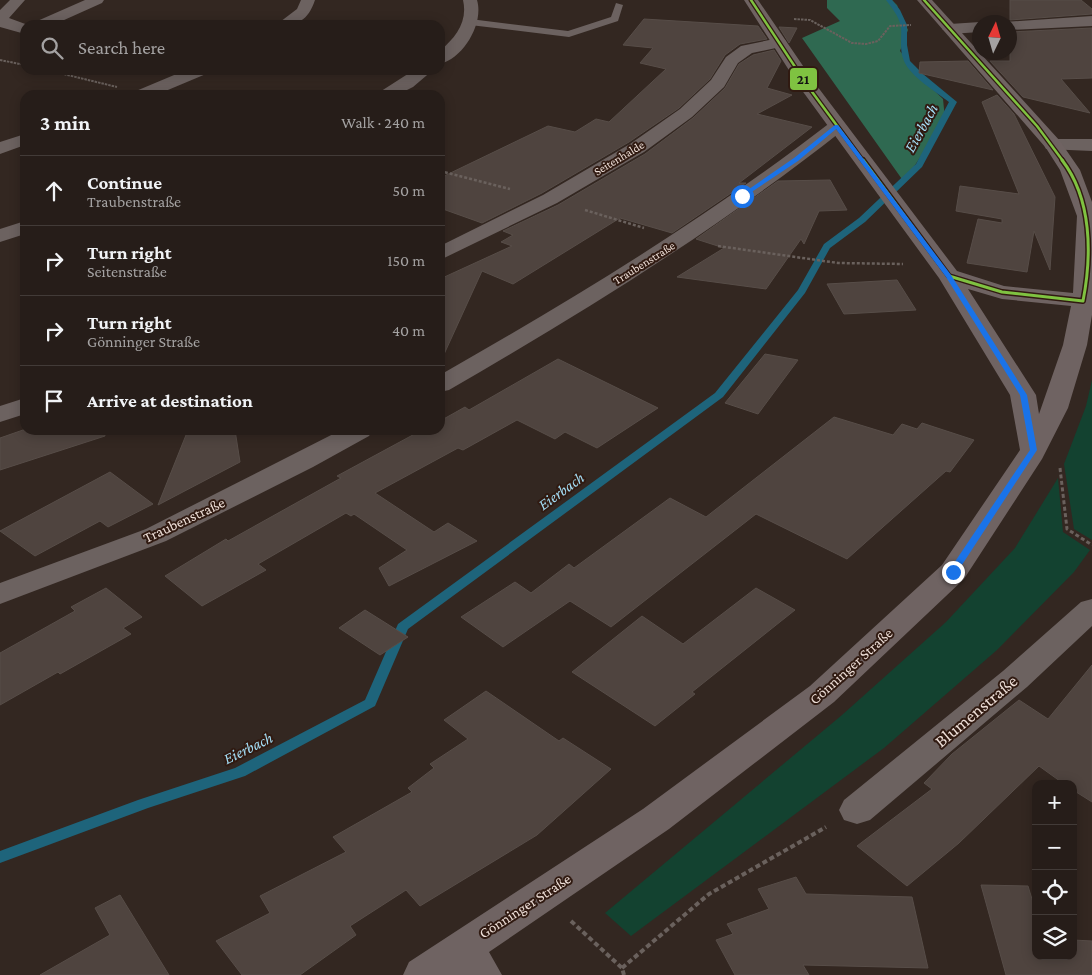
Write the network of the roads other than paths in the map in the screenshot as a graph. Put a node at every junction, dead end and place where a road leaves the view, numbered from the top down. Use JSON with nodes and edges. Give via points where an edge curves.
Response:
{"nodes":[{"id":1,"x":18,"y":0,"type":"edge"},
{"id":2,"x":97,"y":0,"type":"edge"},
{"id":3,"x":308,"y":0,"type":"edge"},
{"id":4,"x":470,"y":0,"type":"edge"},
{"id":5,"x":924,"y":0,"type":"edge"},
{"id":6,"x":749,"y":1,"type":"edge"},
{"id":7,"x":619,"y":5,"type":"dead end"},
{"id":8,"x":51,"y":20,"type":"edge"},
{"id":9,"x":291,"y":20,"type":"edge"},
{"id":10,"x":1092,"y":21,"type":"edge"},
{"id":11,"x":470,"y":22,"type":"junction"},
{"id":12,"x":1017,"y":25,"type":"edge"},
{"id":13,"x":972,"y":27,"type":"edge"},
{"id":14,"x":20,"y":28,"type":"edge"},
{"id":15,"x":950,"y":28,"type":"junction"},
{"id":16,"x":20,"y":32,"type":"edge"},
{"id":17,"x":0,"y":41,"type":"edge"},
{"id":18,"x":780,"y":43,"type":"junction"},
{"id":19,"x":445,"y":54,"type":"edge"},
{"id":20,"x":188,"y":75,"type":"edge"},
{"id":21,"x":418,"y":75,"type":"edge"},
{"id":22,"x":152,"y":90,"type":"edge"},
{"id":23,"x":394,"y":90,"type":"edge"},
{"id":24,"x":836,"y":126,"type":"junction"},
{"id":25,"x":20,"y":141,"type":"edge"},
{"id":26,"x":1052,"y":145,"type":"junction"},
{"id":27,"x":1092,"y":145,"type":"edge"},
{"id":28,"x":0,"y":148,"type":"edge"},
{"id":29,"x":1090,"y":213,"type":"edge"},
{"id":30,"x":20,"y":230,"type":"edge"},
{"id":31,"x":0,"y":236,"type":"edge"},
{"id":32,"x":445,"y":252,"type":"edge"},
{"id":33,"x":945,"y":270,"type":"junction"},
{"id":34,"x":1083,"y":301,"type":"junction"},
{"id":35,"x":445,"y":382,"type":"edge"},
{"id":36,"x":20,"y":408,"type":"edge"},
{"id":37,"x":0,"y":414,"type":"edge"},
{"id":38,"x":351,"y":435,"type":"edge"},
{"id":39,"x":1047,"y":459,"type":"junction"},
{"id":40,"x":0,"y":594,"type":"edge"},
{"id":41,"x":1092,"y":609,"type":"edge"},
{"id":42,"x":857,"y":810,"type":"road end"},
{"id":43,"x":472,"y":961,"type":"edge"},
{"id":44,"x":423,"y":975,"type":"edge"}],
"edges":[{"from":1,"to":14,"type":"street","via":[[1,18],[5,24]]},
{"from":2,"to":8,"type":"street"},
{"from":3,"to":9,"type":"street","via":[[304,10]]},
{"from":4,"to":11,"type":"street","via":[[473,6]]},
{"from":5,"to":15,"type":"main road","name":"Gönninger Straße"},
{"from":6,"to":18,"type":"main road"},
{"from":7,"to":11,"type":"lane","via":[[615,19],[569,34]]},
{"from":10,"to":12,"type":"street"},
{"from":11,"to":19,"type":"street","via":[[468,32]]},
{"from":13,"to":15,"type":"street"},
{"from":15,"to":26,"type":"main road","name":"Gönninger Straße"},
{"from":16,"to":17,"type":"street"},
{"from":18,"to":24,"type":"main road"},
{"from":18,"to":32,"type":"street","name":"Seitenhalde","via":[[748,49],[740,54],[732,60],[718,83],[686,114],[637,148],[550,199]]},
{"from":20,"to":22,"type":"street"},
{"from":21,"to":23,"type":"street"},
{"from":24,"to":33,"type":"main road"},
{"from":24,"to":35,"type":"street","name":"Traubenstraße","via":[[796,159],[682,239]]},
{"from":25,"to":28,"type":"street"},
{"from":26,"to":27,"type":"street"},
{"from":26,"to":29,"type":"main road","name":"Gönninger Straße","via":[[1070,170]]},
{"from":29,"to":34,"type":"main road","name":"Gönninger Straße"},
{"from":30,"to":31,"type":"street"},
{"from":33,"to":34,"type":"main road","via":[[1002,292]]},
{"from":33,"to":39,"type":"main road","via":[[1023,395]]},
{"from":34,"to":39,"type":"main road","name":"Gönninger Straße","via":[[1075,345],[1055,408]]},
{"from":36,"to":37,"type":"street"},
{"from":38,"to":40,"type":"street","name":"Traubenstraße","via":[[156,535]]},
{"from":39,"to":43,"type":"main road","name":"Gönninger Straße","via":[[953,572],[822,694],[656,819],[546,894]]},
{"from":41,"to":42,"type":"street","name":"Blumenstraße","via":[[1015,679]]},
{"from":43,"to":44,"type":"main road","name":"Gönninger Straße"}]}
